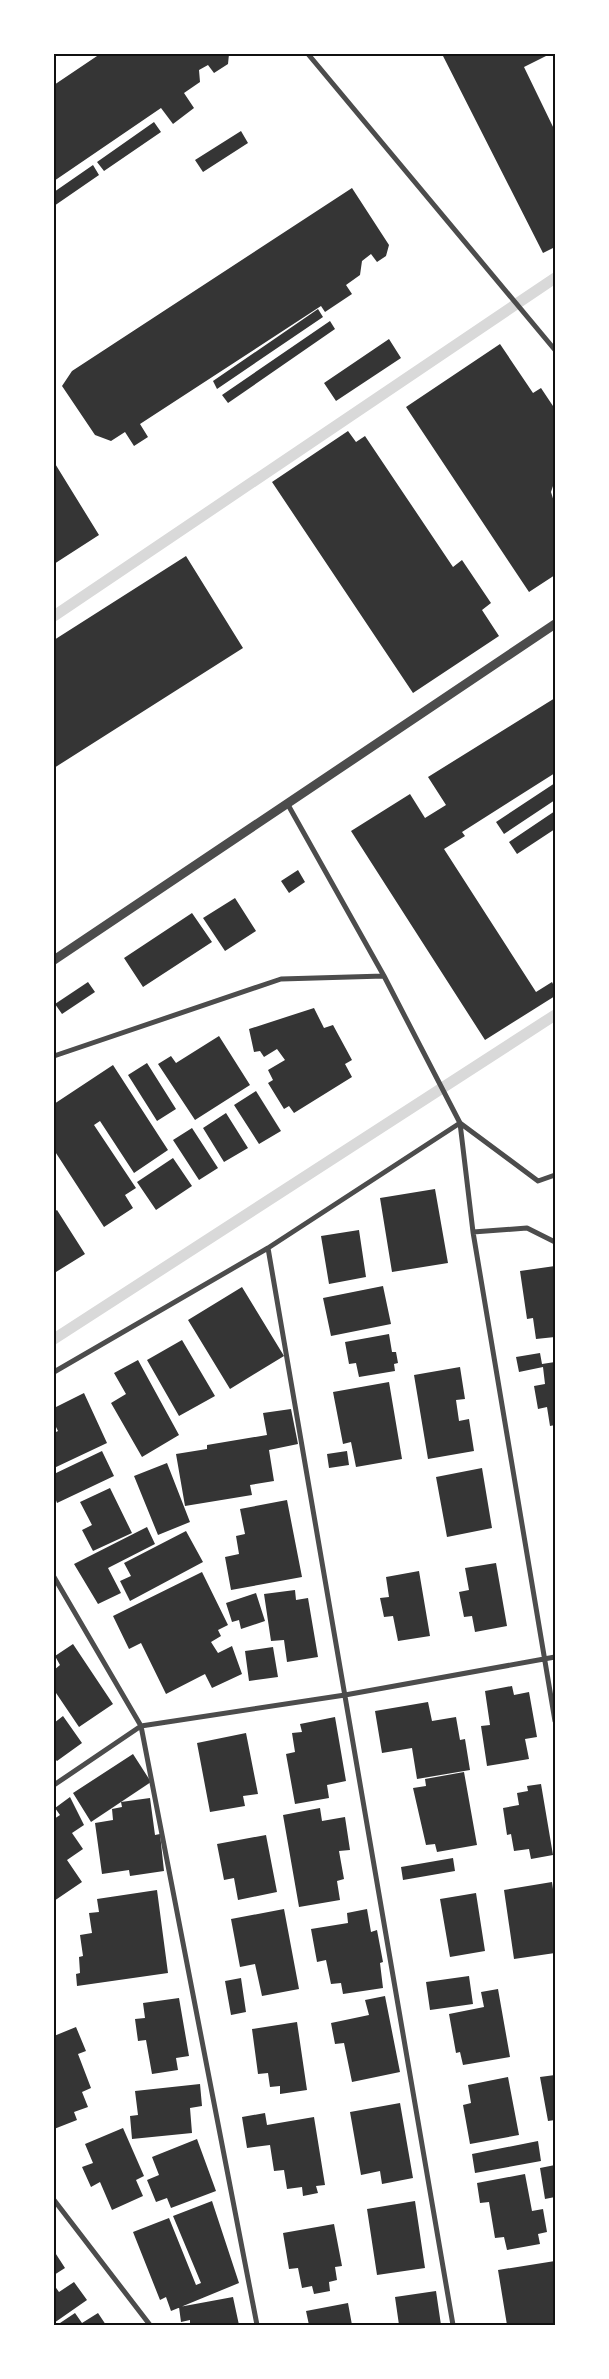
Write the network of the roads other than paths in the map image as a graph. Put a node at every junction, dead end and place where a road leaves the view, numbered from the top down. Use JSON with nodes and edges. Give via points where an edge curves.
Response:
{"nodes":[{"id":1,"x":308,"y":54,"type":"edge"},
{"id":2,"x":555,"y":350,"type":"edge"},
{"id":3,"x":555,"y":624,"type":"edge"},
{"id":4,"x":287,"y":802,"type":"junction"},
{"id":5,"x":54,"y":960,"type":"edge"},
{"id":6,"x":384,"y":976,"type":"junction"},
{"id":7,"x":54,"y":1056,"type":"edge"},
{"id":8,"x":460,"y":1123,"type":"junction"},
{"id":9,"x":555,"y":1175,"type":"edge"},
{"id":10,"x":473,"y":1232,"type":"junction"},
{"id":11,"x":555,"y":1242,"type":"edge"},
{"id":12,"x":268,"y":1248,"type":"junction"},
{"id":13,"x":54,"y":1372,"type":"edge"},
{"id":14,"x":54,"y":1577,"type":"edge"},
{"id":15,"x":555,"y":1656,"type":"edge"},
{"id":16,"x":545,"y":1659,"type":"junction"},
{"id":17,"x":346,"y":1695,"type":"junction"},
{"id":18,"x":555,"y":1721,"type":"edge"},
{"id":19,"x":141,"y":1726,"type":"junction"},
{"id":20,"x":54,"y":1785,"type":"edge"},
{"id":21,"x":54,"y":2200,"type":"edge"},
{"id":22,"x":150,"y":2325,"type":"edge"},
{"id":23,"x":257,"y":2325,"type":"edge"},
{"id":24,"x":453,"y":2325,"type":"edge"}],
"edges":[{"from":1,"to":2,"type":"street"},
{"from":3,"to":4,"type":"street"},
{"from":4,"to":5,"type":"street"},
{"from":4,"to":6,"type":"street"},
{"from":6,"to":7,"type":"street","via":[[281,978]]},
{"from":6,"to":8,"type":"street"},
{"from":8,"to":9,"type":"street","via":[[538,1181]]},
{"from":8,"to":10,"type":"street"},
{"from":8,"to":12,"type":"street"},
{"from":10,"to":11,"type":"street","via":[[528,1228]]},
{"from":10,"to":16,"type":"street"},
{"from":12,"to":13,"type":"street"},
{"from":12,"to":17,"type":"street"},
{"from":14,"to":19,"type":"street"},
{"from":15,"to":16,"type":"street"},
{"from":16,"to":17,"type":"street"},
{"from":16,"to":18,"type":"street"},
{"from":17,"to":19,"type":"street"},
{"from":17,"to":24,"type":"street"},
{"from":19,"to":20,"type":"street"},
{"from":19,"to":23,"type":"street"},
{"from":21,"to":22,"type":"street"}]}
